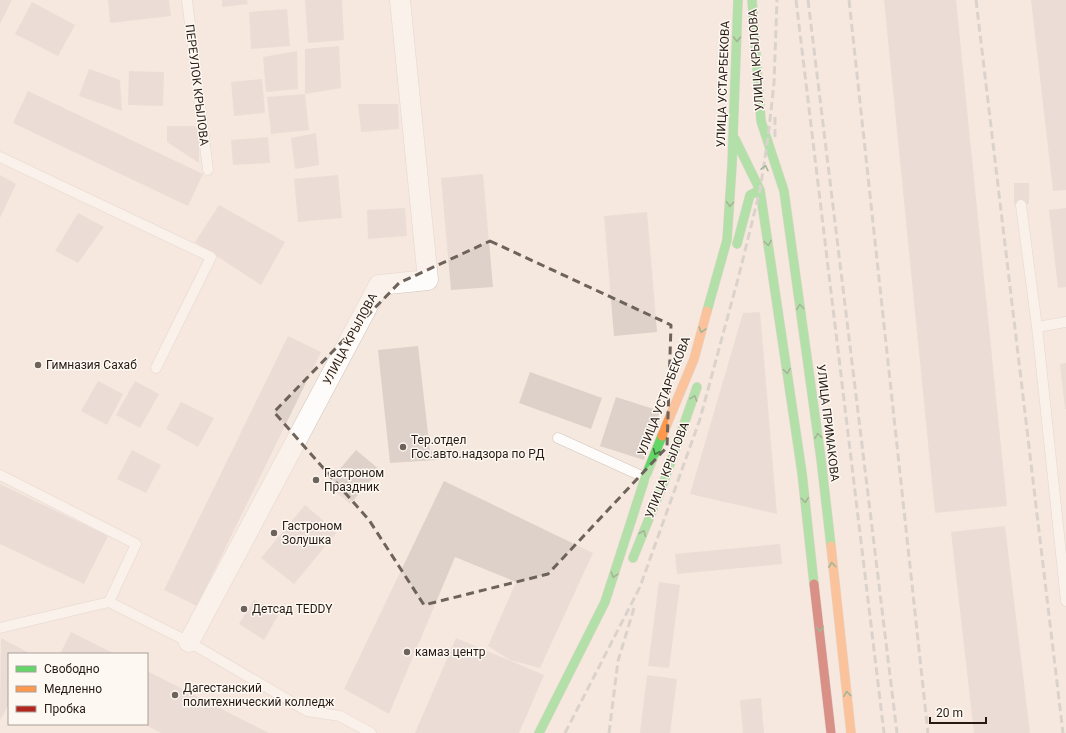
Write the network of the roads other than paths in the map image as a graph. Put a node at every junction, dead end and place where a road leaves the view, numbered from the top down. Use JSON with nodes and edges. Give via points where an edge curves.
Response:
{"nodes":[{"id":1,"x":186,"y":0,"type":"edge"},
{"id":2,"x":400,"y":0,"type":"edge"},
{"id":3,"x":738,"y":0,"type":"edge"},
{"id":4,"x":752,"y":0,"type":"edge"},
{"id":5,"x":761,"y":121,"type":"joint"},
{"id":6,"x":733,"y":135,"type":"junction"},
{"id":7,"x":769,"y":142,"type":"junction"},
{"id":8,"x":0,"y":157,"type":"edge"},
{"id":9,"x":208,"y":170,"type":"dead end"},
{"id":10,"x":760,"y":190,"type":"junction"},
{"id":11,"x":1021,"y":206,"type":"dead end"},
{"id":12,"x":733,"y":257,"type":"dead end"},
{"id":13,"x":1066,"y":322,"type":"edge"},
{"id":14,"x":1037,"y":327,"type":"junction"},
{"id":15,"x":156,"y":368,"type":"dead end"},
{"id":16,"x":700,"y":380,"type":"dead end"},
{"id":17,"x":558,"y":438,"type":"dead end"},
{"id":18,"x":0,"y":475,"type":"edge"},
{"id":19,"x":645,"y":478,"type":"junction"},
{"id":20,"x":664,"y":484,"type":"junction"},
{"id":21,"x":1063,"y":544,"type":"edge"},
{"id":22,"x":629,"y":568,"type":"dead end"},
{"id":23,"x":617,"y":596,"type":"dead end"},
{"id":24,"x":1066,"y":601,"type":"edge"},
{"id":25,"x":109,"y":602,"type":"junction"},
{"id":26,"x":0,"y":628,"type":"edge"},
{"id":27,"x":189,"y":642,"type":"junction"},
{"id":28,"x":580,"y":673,"type":"dead end"},
{"id":29,"x":371,"y":733,"type":"edge"},
{"id":30,"x":539,"y":733,"type":"edge"},
{"id":31,"x":831,"y":733,"type":"edge"},
{"id":32,"x":851,"y":733,"type":"edge"}],
"edges":[{"from":1,"to":9,"type":"lane","name":"ПЕРЕУЛОК КРЫЛОВА"},
{"from":2,"to":27,"type":"street","name":"УЛИЦА КРЫЛОВА","via":[[428,280],[378,285]]},
{"from":3,"to":6,"type":"main road","name":"УЛИЦА УСТАРБЕКОВА","one_way":true},
{"from":4,"to":5,"type":"main road","name":"УЛИЦА КРЫЛОВА"},
{"from":5,"to":7,"type":"main road","name":"УЛИЦА ПРИМАКОВА"},
{"from":6,"to":7,"type":"main road"},
{"from":6,"to":10,"type":"main road"},
{"from":6,"to":19,"type":"main road","name":"УЛИЦА УСТАРБЕКОВА","one_way":true,"via":[[727,240],[694,359]]},
{"from":10,"to":7,"type":"main road","one_way":true},
{"from":32,"to":7,"type":"main road","name":"УЛИЦА ПРИМАКОВА","one_way":true,"via":[[821,459],[788,215],[784,191]]},
{"from":8,"to":15,"type":"lane","via":[[211,257]]},
{"from":10,"to":12,"type":"main road","via":[[750,195]]},
{"from":10,"to":31,"type":"main road","one_way":true,"via":[[802,473]]},
{"from":11,"to":14,"type":"lane"},
{"from":13,"to":14,"type":"lane"},
{"from":14,"to":21,"type":"lane"},
{"from":20,"to":16,"type":"main road","name":"УЛИЦА КРЫЛОВА","one_way":true},
{"from":17,"to":19,"type":"lane"},
{"from":18,"to":25,"type":"lane","via":[[136,544]]},
{"from":19,"to":20,"type":"lane"},
{"from":19,"to":30,"type":"main road","name":"УЛИЦА УСТАРБЕКОВА","one_way":true,"via":[[605,602]]},
{"from":22,"to":20,"type":"main road","name":"УЛИЦА КРЫЛОВА","one_way":true},
{"from":21,"to":24,"type":"lane"},
{"from":23,"to":28,"type":"main road"},
{"from":25,"to":26,"type":"lane"},
{"from":25,"to":27,"type":"lane"},
{"from":27,"to":29,"type":"lane","via":[[306,711],[340,716]]}]}
